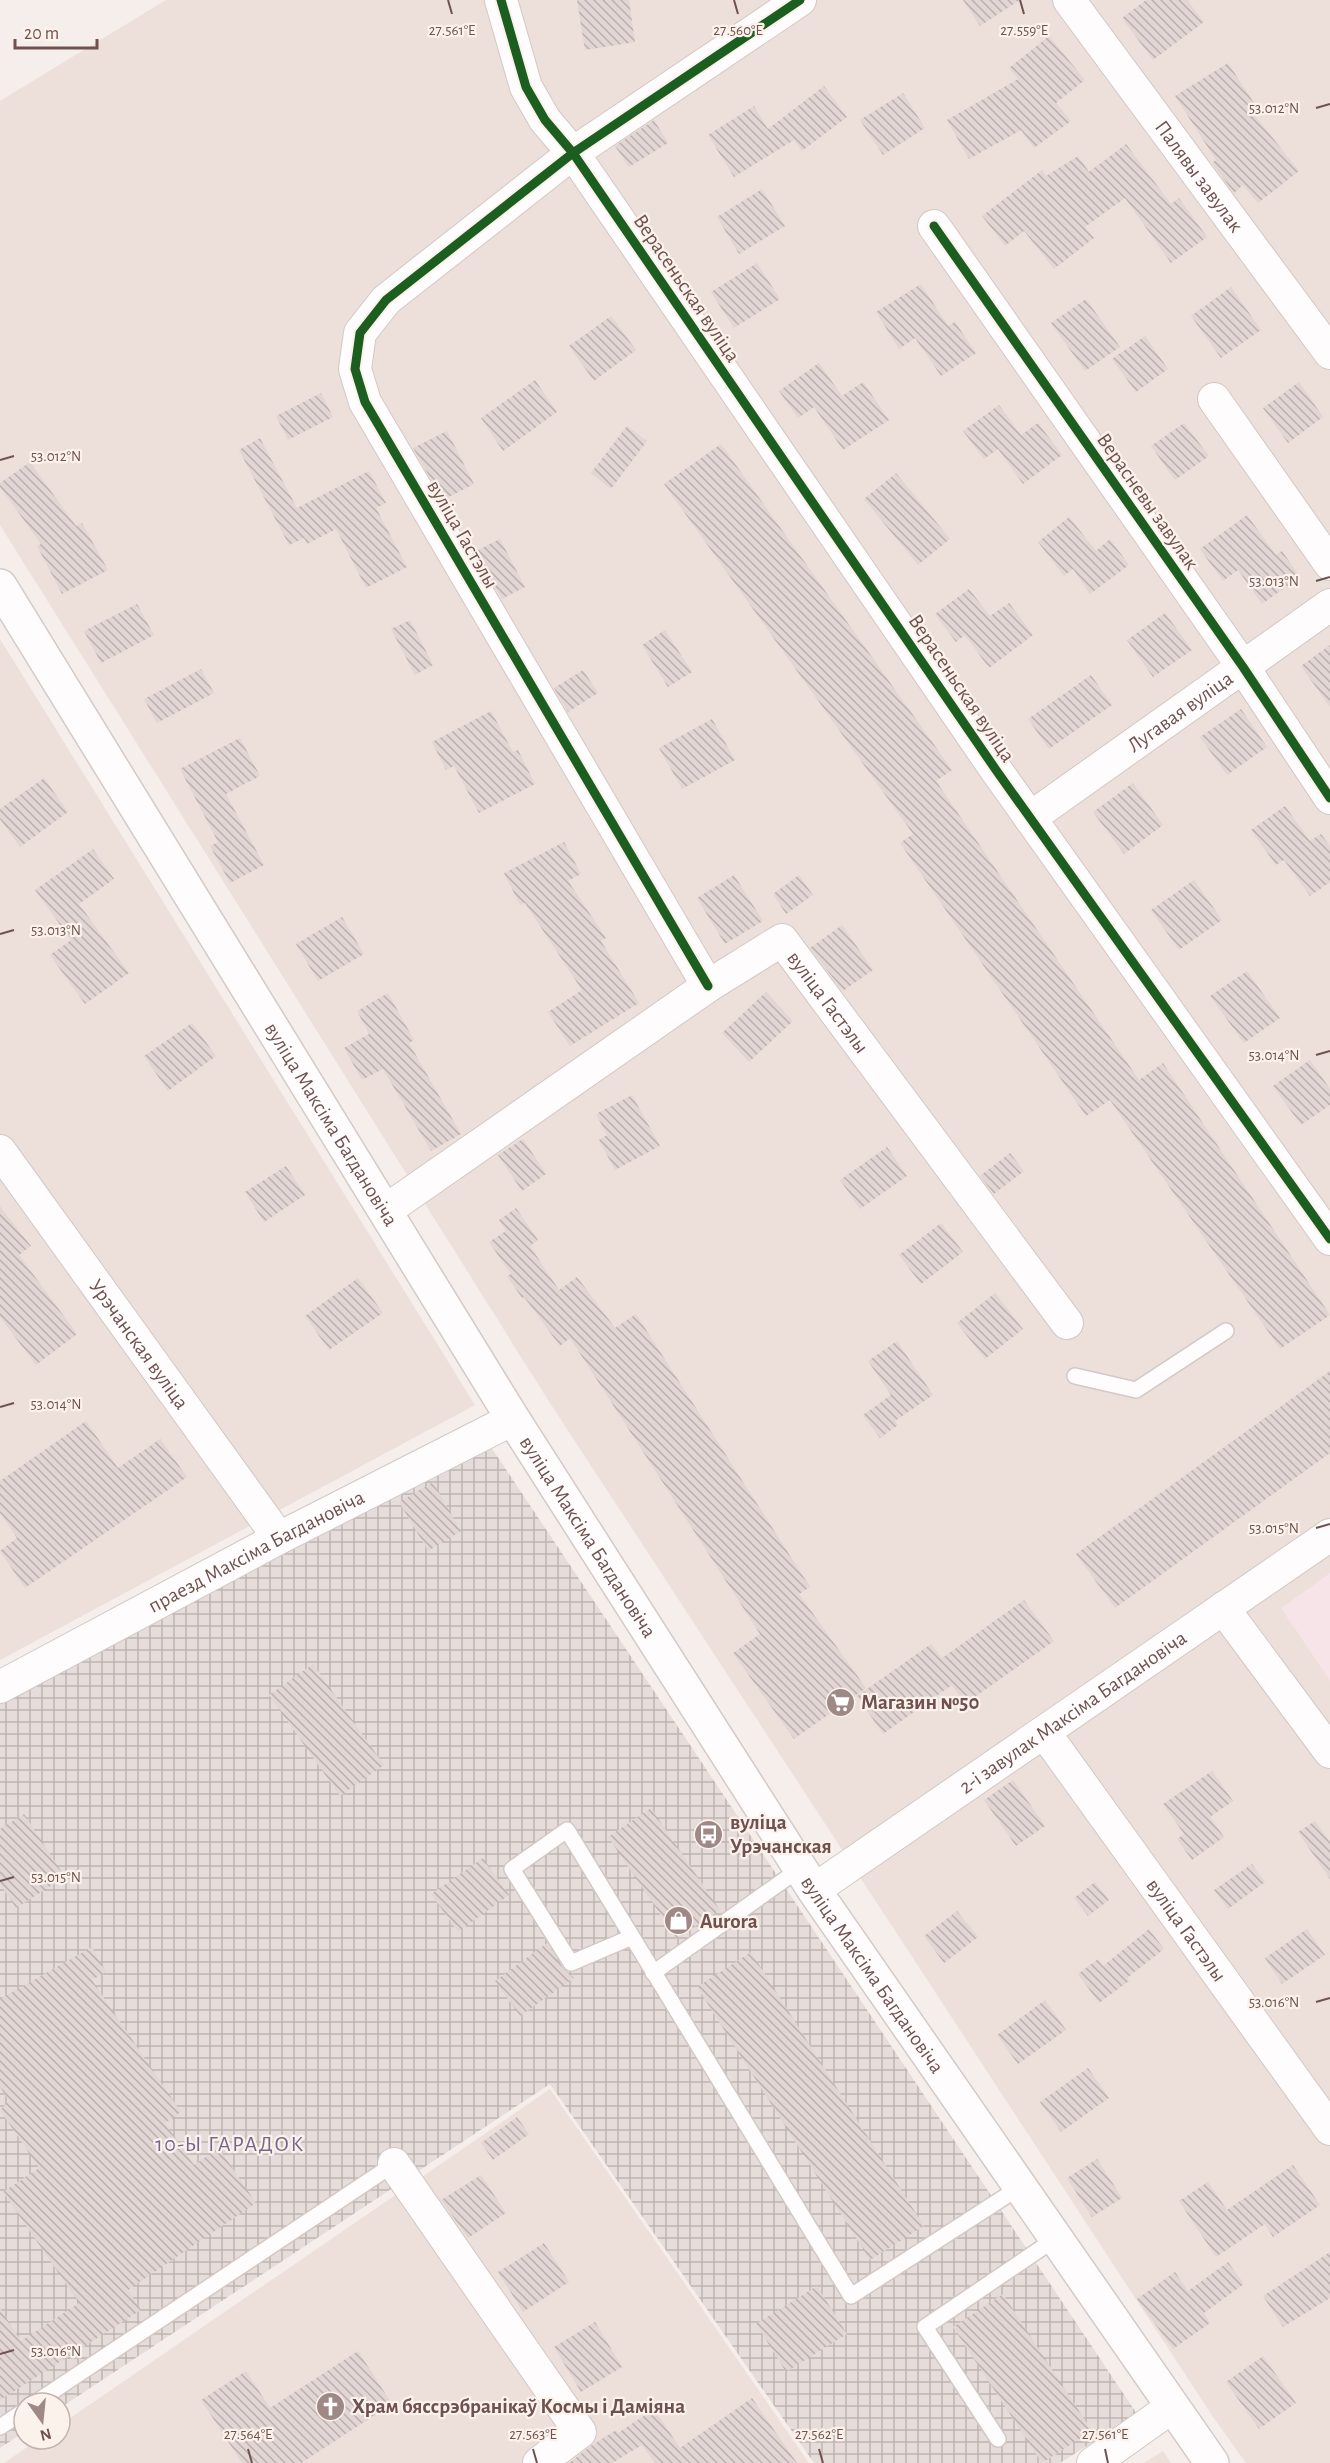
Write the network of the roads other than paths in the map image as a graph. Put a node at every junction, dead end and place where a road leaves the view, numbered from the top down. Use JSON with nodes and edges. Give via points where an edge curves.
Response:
{"nodes":[{"id":1,"x":501,"y":0,"type":"edge"},
{"id":2,"x":800,"y":0,"type":"edge"},
{"id":3,"x":1069,"y":0,"type":"edge"},
{"id":4,"x":573,"y":153,"type":"junction"},
{"id":5,"x":934,"y":226,"type":"dead end"},
{"id":6,"x":1330,"y":353,"type":"edge"},
{"id":7,"x":1214,"y":399,"type":"dead end"},
{"id":8,"x":1330,"y":564,"type":"edge"},
{"id":9,"x":0,"y":586,"type":"edge"},
{"id":10,"x":1330,"y":605,"type":"edge"},
{"id":11,"x":1243,"y":667,"type":"junction"},
{"id":12,"x":1330,"y":798,"type":"edge"},
{"id":13,"x":1030,"y":818,"type":"junction"},
{"id":14,"x":708,"y":986,"type":"junction"},
{"id":15,"x":0,"y":1151,"type":"edge"},
{"id":16,"x":385,"y":1211,"type":"junction"},
{"id":17,"x":1330,"y":1239,"type":"edge"},
{"id":18,"x":1067,"y":1323,"type":"dead end"},
{"id":19,"x":1226,"y":1331,"type":"dead end"},
{"id":20,"x":1075,"y":1376,"type":"dead end"},
{"id":21,"x":513,"y":1419,"type":"junction"},
{"id":22,"x":1330,"y":1534,"type":"edge"},
{"id":23,"x":279,"y":1538,"type":"junction"},
{"id":24,"x":1223,"y":1608,"type":"junction"},
{"id":25,"x":0,"y":1687,"type":"edge"},
{"id":26,"x":1044,"y":1732,"type":"junction"},
{"id":27,"x":1330,"y":1752,"type":"edge"},
{"id":28,"x":807,"y":1879,"type":"junction"},
{"id":29,"x":632,"y":1937,"type":"junction"},
{"id":30,"x":654,"y":1973,"type":"junction"},
{"id":31,"x":1330,"y":2128,"type":"edge"},
{"id":32,"x":394,"y":2164,"type":"joint"},
{"id":33,"x":1020,"y":2187,"type":"junction"},
{"id":34,"x":1055,"y":2239,"type":"junction"},
{"id":35,"x":53,"y":2391,"type":"edge"},
{"id":36,"x":1172,"y":2407,"type":"junction"},
{"id":37,"x":998,"y":2439,"type":"dead end"},
{"id":38,"x":539,"y":2463,"type":"edge"},
{"id":39,"x":1093,"y":2463,"type":"edge"},
{"id":40,"x":1212,"y":2463,"type":"edge"}],
"edges":[{"from":1,"to":4,"type":"street","name":"Верасеньская вуліца","via":[[526,87],[545,120]]},
{"from":2,"to":4,"type":"street","name":"вуліца Гастэлы"},
{"from":3,"to":6,"type":"street","name":"Палявы завулак"},
{"from":4,"to":13,"type":"street","name":"Верасеньская вуліца"},
{"from":4,"to":14,"type":"street","name":"вуліца Гастэлы","via":[[386,300],[360,333],[355,369],[365,402]]},
{"from":5,"to":11,"type":"street","name":"Верасневы завулак"},
{"from":7,"to":8,"type":"street"},
{"from":9,"to":16,"type":"main road","name":"вуліца Максіма Багдановіча"},
{"from":10,"to":11,"type":"street","name":"Лугавая вуліца"},
{"from":11,"to":12,"type":"street","name":"Верасневы завулак"},
{"from":11,"to":13,"type":"street","name":"Лугавая вуліца"},
{"from":13,"to":17,"type":"street","name":"Верасеньская вуліца"},
{"from":14,"to":16,"type":"street"},
{"from":14,"to":18,"type":"street","name":"вуліца Гастэлы","via":[[782,940]]},
{"from":15,"to":23,"type":"street","name":"Урэчанская вуліца"},
{"from":16,"to":21,"type":"main road","name":"вуліца Максіма Багдановіча"},
{"from":19,"to":20,"type":"lane","via":[[1136,1390]]},
{"from":21,"to":23,"type":"street","name":"праезд Максіма Багдановіча"},
{"from":21,"to":28,"type":"main road","name":"вуліца Максіма Багдановіча"},
{"from":22,"to":24,"type":"street","name":"2-і завулак Максіма Багдановіча"},
{"from":23,"to":25,"type":"street","name":"праезд Максіма Багдановіча"},
{"from":24,"to":26,"type":"street","name":"2-і завулак Максіма Багдановіча"},
{"from":24,"to":27,"type":"street"},
{"from":26,"to":28,"type":"street","name":"2-і завулак Максіма Багдановіча"},
{"from":26,"to":31,"type":"street","name":"вуліца Гастэлы"},
{"from":28,"to":30,"type":"lane"},
{"from":28,"to":33,"type":"main road","name":"вуліца Максіма Багдановіча"},
{"from":29,"to":29,"type":"lane","via":[[567,1830],[512,1869],[571,1962]]},
{"from":29,"to":30,"type":"lane"},
{"from":30,"to":33,"type":"lane","via":[[851,2296]]},
{"from":32,"to":35,"type":"lane"},
{"from":32,"to":38,"type":"street","via":[[580,2432]]},
{"from":33,"to":34,"type":"main road","name":"вуліца Максіма Багдановіча"},
{"from":34,"to":36,"type":"main road","name":"вуліца Максіма Багдановіча"},
{"from":34,"to":37,"type":"lane","via":[[925,2327]]},
{"from":36,"to":39,"type":"street"},
{"from":36,"to":40,"type":"main road","name":"вуліца Максіма Багдановіча"}]}
